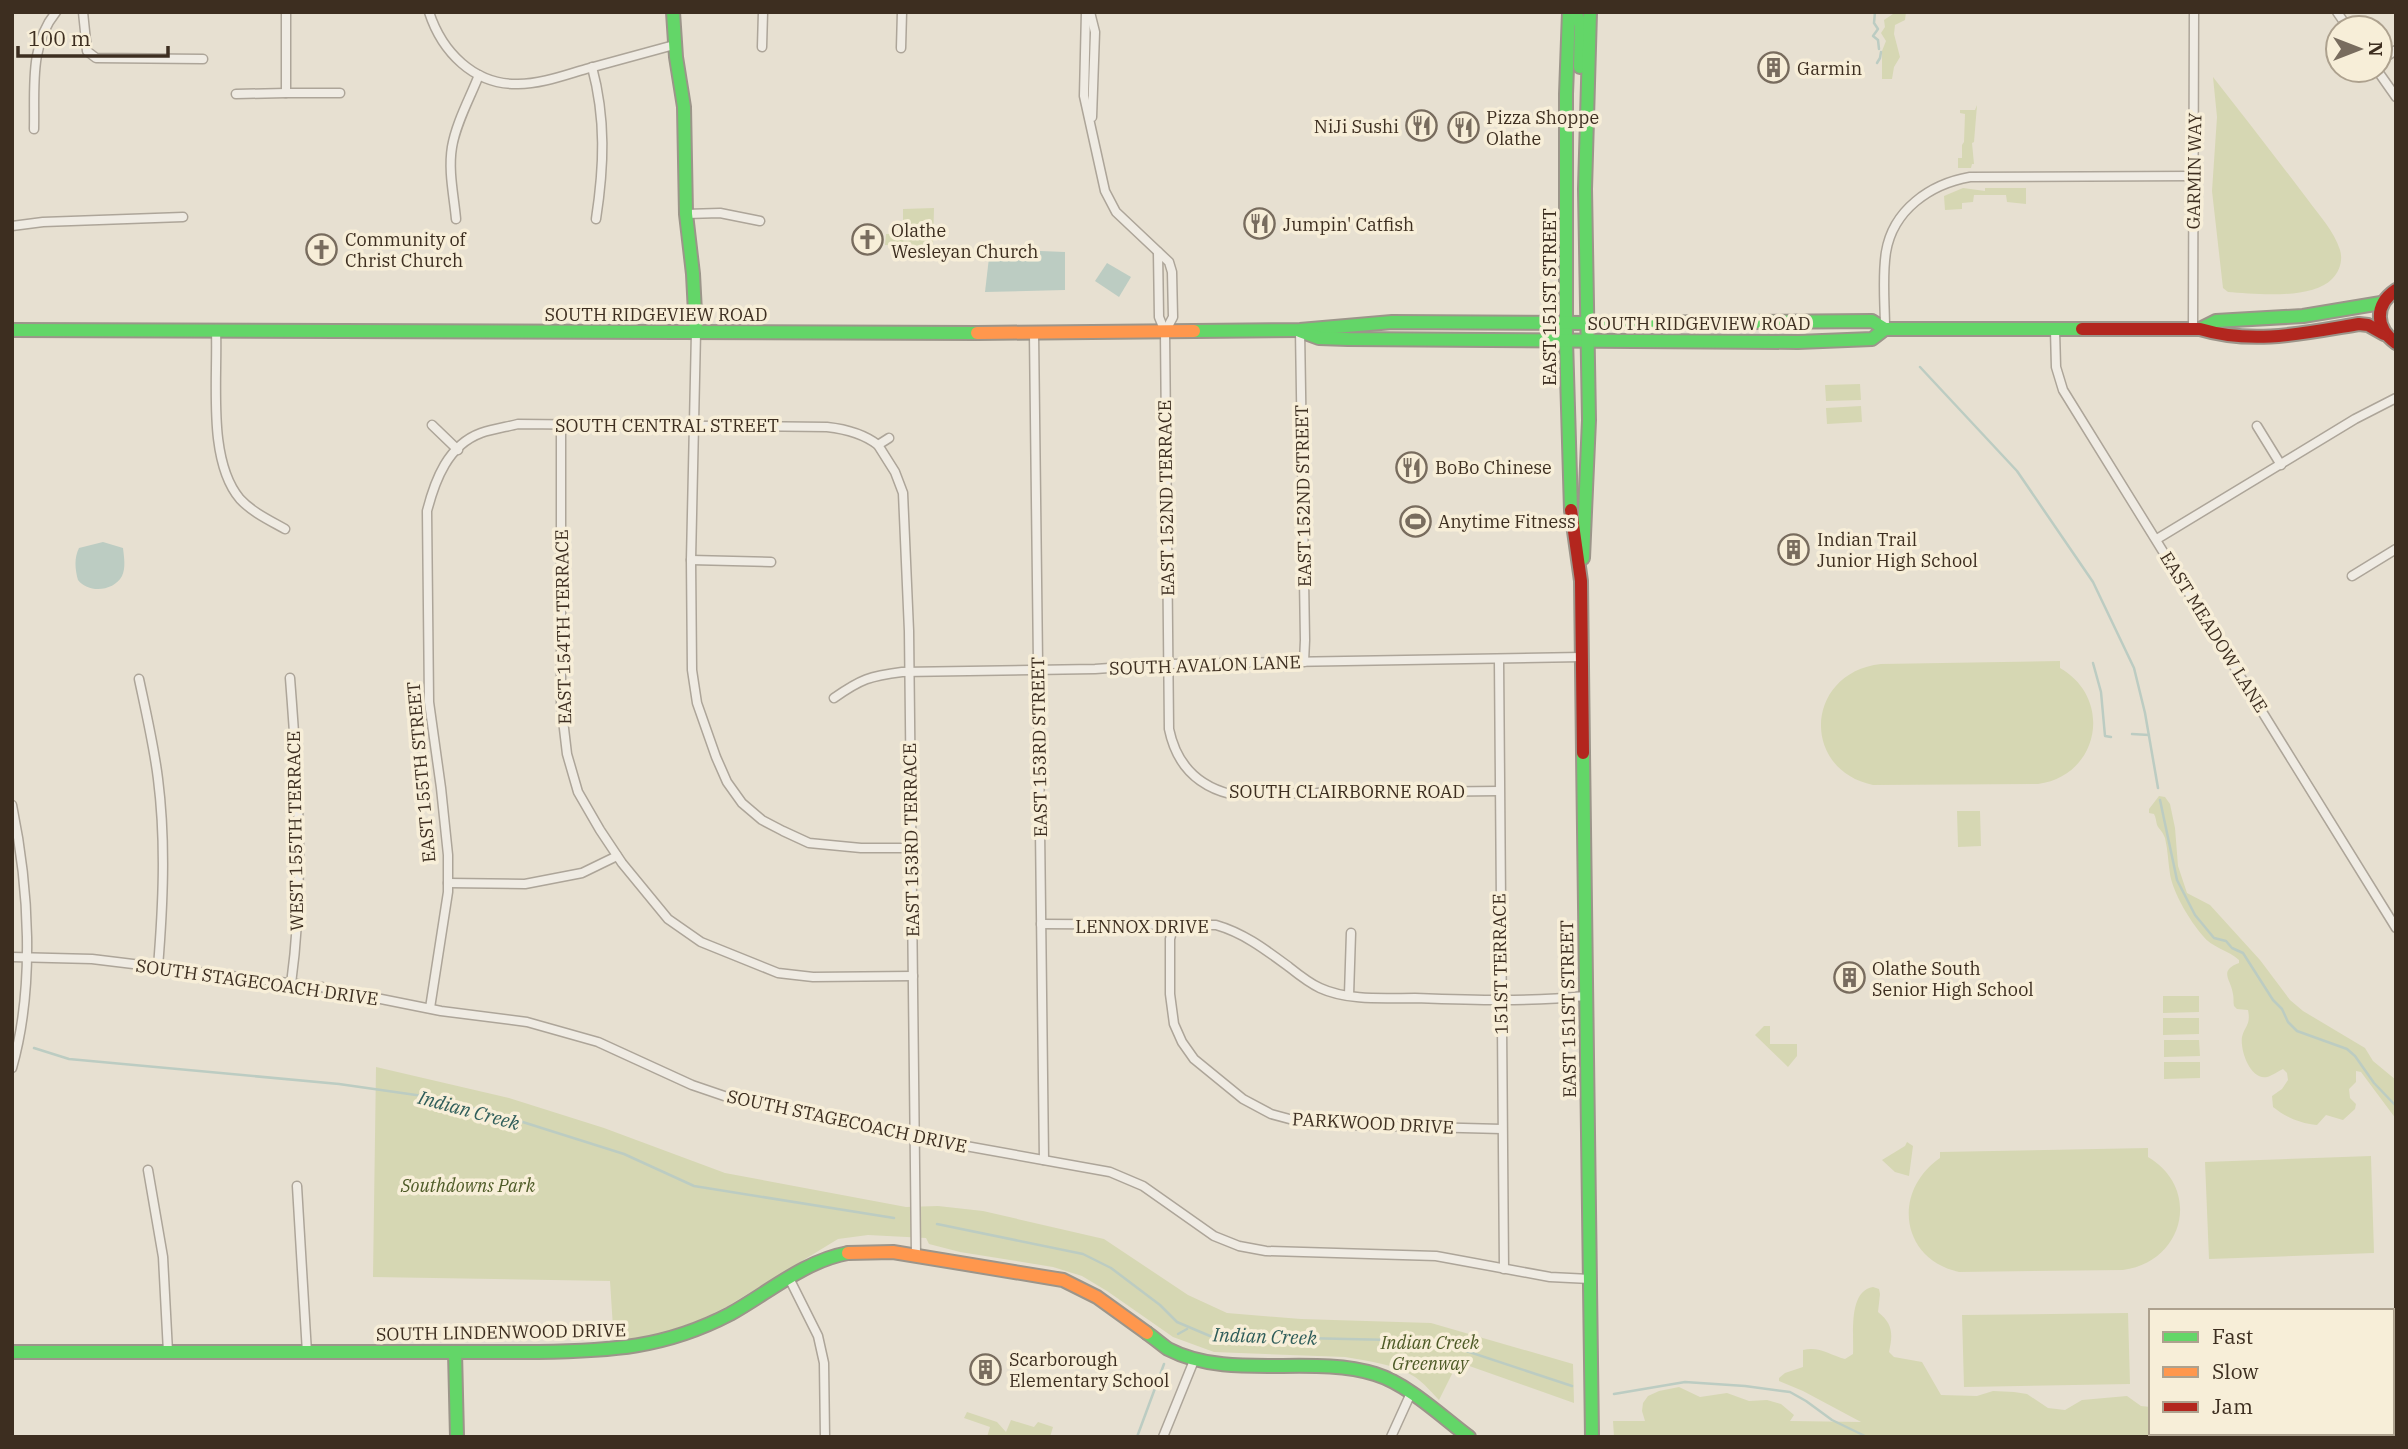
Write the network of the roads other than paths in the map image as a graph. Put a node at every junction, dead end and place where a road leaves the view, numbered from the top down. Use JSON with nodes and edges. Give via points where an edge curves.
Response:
{"nodes":[{"id":1,"x":56,"y":12,"type":"edge"},
{"id":2,"x":83,"y":12,"type":"edge"},
{"id":3,"x":286,"y":12,"type":"edge"},
{"id":4,"x":429,"y":12,"type":"edge"},
{"id":5,"x":673,"y":12,"type":"edge"},
{"id":6,"x":763,"y":12,"type":"edge"},
{"id":7,"x":902,"y":12,"type":"edge"},
{"id":8,"x":1088,"y":12,"type":"edge"},
{"id":9,"x":1569,"y":12,"type":"edge"},
{"id":10,"x":1575,"y":12,"type":"edge"},
{"id":11,"x":1590,"y":12,"type":"edge"},
{"id":12,"x":2194,"y":12,"type":"edge"},
{"id":13,"x":674,"y":45,"type":"junction"},
{"id":14,"x":762,"y":47,"type":"dead end"},
{"id":15,"x":901,"y":48,"type":"dead end"},
{"id":16,"x":203,"y":59,"type":"dead end"},
{"id":17,"x":592,"y":68,"type":"junction"},
{"id":18,"x":479,"y":75,"type":"junction"},
{"id":19,"x":286,"y":93,"type":"junction"},
{"id":20,"x":340,"y":93,"type":"dead end"},
{"id":21,"x":236,"y":94,"type":"dead end"},
{"id":22,"x":34,"y":128,"type":"dead end"},
{"id":23,"x":1586,"y":150,"type":"junction"},
{"id":24,"x":2194,"y":176,"type":"junction"},
{"id":25,"x":686,"y":214,"type":"junction"},
{"id":26,"x":183,"y":217,"type":"dead end"},
{"id":27,"x":456,"y":219,"type":"dead end"},
{"id":28,"x":596,"y":219,"type":"dead end"},
{"id":29,"x":760,"y":221,"type":"dead end"},
{"id":30,"x":12,"y":226,"type":"edge"},
{"id":31,"x":1158,"y":252,"type":"junction"},
{"id":32,"x":2396,"y":290,"type":"edge"},
{"id":33,"x":2381,"y":303,"type":"junction"},
{"id":34,"x":1566,"y":323,"type":"junction"},
{"id":35,"x":1587,"y":323,"type":"junction"},
{"id":36,"x":1885,"y":329,"type":"junction"},
{"id":37,"x":2196,"y":329,"type":"junction"},
{"id":38,"x":12,"y":330,"type":"edge"},
{"id":39,"x":1300,"y":330,"type":"junction"},
{"id":40,"x":2055,"y":330,"type":"junction"},
{"id":41,"x":216,"y":331,"type":"junction"},
{"id":42,"x":696,"y":331,"type":"junction"},
{"id":43,"x":1165,"y":332,"type":"junction"},
{"id":44,"x":1034,"y":333,"type":"junction"},
{"id":45,"x":1566,"y":340,"type":"junction"},
{"id":46,"x":1588,"y":340,"type":"junction"},
{"id":47,"x":2393,"y":341,"type":"edge"},
{"id":48,"x":2396,"y":398,"type":"edge"},
{"id":49,"x":561,"y":424,"type":"junction"},
{"id":50,"x":694,"y":424,"type":"junction"},
{"id":51,"x":432,"y":425,"type":"dead end"},
{"id":52,"x":2257,"y":426,"type":"dead end"},
{"id":53,"x":889,"y":438,"type":"dead end"},
{"id":54,"x":878,"y":445,"type":"junction"},
{"id":55,"x":458,"y":450,"type":"junction"},
{"id":56,"x":2281,"y":465,"type":"junction"},
{"id":57,"x":285,"y":529,"type":"dead end"},
{"id":58,"x":2157,"y":539,"type":"junction"},
{"id":59,"x":2396,"y":549,"type":"edge"},
{"id":60,"x":691,"y":560,"type":"junction"},
{"id":61,"x":771,"y":562,"type":"dead end"},
{"id":62,"x":2352,"y":576,"type":"dead end"},
{"id":63,"x":1581,"y":581,"type":"junction"},
{"id":64,"x":1582,"y":657,"type":"junction"},
{"id":65,"x":1499,"y":660,"type":"junction"},
{"id":66,"x":1304,"y":662,"type":"junction"},
{"id":67,"x":1168,"y":664,"type":"junction"},
{"id":68,"x":1038,"y":670,"type":"junction"},
{"id":69,"x":909,"y":672,"type":"junction"},
{"id":70,"x":290,"y":678,"type":"dead end"},
{"id":71,"x":139,"y":679,"type":"dead end"},
{"id":72,"x":834,"y":698,"type":"dead end"},
{"id":73,"x":1499,"y":791,"type":"junction"},
{"id":74,"x":12,"y":805,"type":"edge"},
{"id":75,"x":911,"y":848,"type":"junction"},
{"id":76,"x":617,"y":856,"type":"junction"},
{"id":77,"x":448,"y":883,"type":"junction"},
{"id":78,"x":1041,"y":924,"type":"junction"},
{"id":79,"x":1174,"y":925,"type":"junction"},
{"id":80,"x":2396,"y":928,"type":"edge"},
{"id":81,"x":1351,"y":933,"type":"dead end"},
{"id":82,"x":12,"y":957,"type":"edge"},
{"id":83,"x":26,"y":957,"type":"junction"},
{"id":84,"x":158,"y":967,"type":"junction"},
{"id":85,"x":914,"y":976,"type":"junction"},
{"id":86,"x":291,"y":984,"type":"junction"},
{"id":87,"x":1349,"y":995,"type":"junction"},
{"id":88,"x":1585,"y":996,"type":"junction"},
{"id":89,"x":1500,"y":1000,"type":"junction"},
{"id":90,"x":430,"y":1008,"type":"junction"},
{"id":91,"x":12,"y":1068,"type":"edge"},
{"id":92,"x":1502,"y":1129,"type":"junction"},
{"id":93,"x":915,"y":1136,"type":"junction"},
{"id":94,"x":1044,"y":1160,"type":"junction"},
{"id":95,"x":148,"y":1170,"type":"dead end"},
{"id":96,"x":297,"y":1185,"type":"dead end"},
{"id":97,"x":916,"y":1255,"type":"junction"},
{"id":98,"x":1504,"y":1269,"type":"junction"},
{"id":99,"x":789,"y":1278,"type":"junction"},
{"id":100,"x":1590,"y":1279,"type":"junction"},
{"id":101,"x":12,"y":1352,"type":"edge"},
{"id":102,"x":168,"y":1352,"type":"junction"},
{"id":103,"x":455,"y":1352,"type":"junction"},
{"id":104,"x":307,"y":1353,"type":"junction"},
{"id":105,"x":1195,"y":1358,"type":"junction"},
{"id":106,"x":1410,"y":1393,"type":"junction"},
{"id":107,"x":457,"y":1437,"type":"edge"},
{"id":108,"x":825,"y":1437,"type":"edge"},
{"id":109,"x":1163,"y":1437,"type":"edge"},
{"id":110,"x":1391,"y":1437,"type":"edge"},
{"id":111,"x":1468,"y":1437,"type":"edge"},
{"id":112,"x":1592,"y":1437,"type":"edge"}],
"edges":[{"from":1,"to":22,"type":"street","via":[[36,55]]},
{"from":2,"to":16,"type":"street","via":[[86,51],[96,58]]},
{"from":3,"to":19,"type":"street"},
{"from":4,"to":18,"type":"street","via":[[447,49]]},
{"from":5,"to":13,"type":"main road"},
{"from":6,"to":14,"type":"street"},
{"from":7,"to":15,"type":"street"},
{"from":8,"to":31,"type":"street","via":[[1084,96],[1098,165],[1109,202]]},
{"from":9,"to":34,"type":"main road","name":"EAST 151ST STREET"},
{"from":10,"to":23,"type":"main road","via":[[1581,25],[1580,139]]},
{"from":11,"to":23,"type":"main road","name":"EAST 151ST STREET"},
{"from":12,"to":24,"type":"street","name":"GARMIN WAY"},
{"from":13,"to":17,"type":"street"},
{"from":13,"to":25,"type":"main road","via":[[684,107]]},
{"from":17,"to":18,"type":"street","via":[[518,84]]},
{"from":17,"to":28,"type":"street","via":[[604,133]]},
{"from":18,"to":27,"type":"street","via":[[452,147]]},
{"from":19,"to":20,"type":"street"},
{"from":19,"to":21,"type":"street"},
{"from":23,"to":35,"type":"main road","name":"EAST 151ST STREET"},
{"from":24,"to":36,"type":"street","via":[[1970,177],[1943,184],[1909,208],[1893,231],[1885,255]]},
{"from":24,"to":37,"type":"street","name":"GARMIN WAY"},
{"from":25,"to":29,"type":"street","via":[[720,213]]},
{"from":25,"to":42,"type":"main road"},
{"from":26,"to":30,"type":"street"},
{"from":31,"to":43,"type":"street","via":[[1159,317]]},
{"from":31,"to":43,"type":"street","via":[[1172,272],[1173,317]]},
{"from":32,"to":33,"type":"main road"},
{"from":33,"to":37,"type":"main road","name":"SOUTH RIDGEVIEW ROAD","via":[[2303,316],[2216,321]]},
{"from":33,"to":47,"type":"main road","via":[[2378,319]]},
{"from":34,"to":35,"type":"main road","name":"SOUTH RIDGEVIEW ROAD"},
{"from":34,"to":39,"type":"main road","name":"SOUTH RIDGEVIEW ROAD","via":[[1430,322]]},
{"from":34,"to":45,"type":"main road","name":"EAST 151ST STREET"},
{"from":35,"to":36,"type":"main road","name":"SOUTH RIDGEVIEW ROAD","via":[[1872,321]]},
{"from":35,"to":46,"type":"main road","name":"EAST 151ST STREET"},
{"from":36,"to":40,"type":"main road","name":"SOUTH RIDGEVIEW ROAD"},
{"from":36,"to":46,"type":"main road","name":"SOUTH RIDGEVIEW ROAD","via":[[1869,340]]},
{"from":37,"to":40,"type":"main road","name":"SOUTH RIDGEVIEW ROAD"},
{"from":37,"to":47,"type":"main road","name":"SOUTH RIDGEVIEW ROAD","via":[[2218,336],[2260,337],[2359,324]]},
{"from":38,"to":41,"type":"main road","name":"SOUTH RIDGEVIEW ROAD"},
{"from":39,"to":43,"type":"main road","name":"SOUTH RIDGEVIEW ROAD"},
{"from":39,"to":45,"type":"main road","name":"SOUTH RIDGEVIEW ROAD","via":[[1320,338]]},
{"from":39,"to":66,"type":"street","name":"EAST 152ND STREET"},
{"from":40,"to":58,"type":"street","name":"EAST MEADOW LANE","via":[[2056,367],[2063,390]]},
{"from":41,"to":42,"type":"main road","name":"SOUTH RIDGEVIEW ROAD"},
{"from":41,"to":57,"type":"street","via":[[222,468],[247,506]]},
{"from":42,"to":44,"type":"main road","name":"SOUTH RIDGEVIEW ROAD"},
{"from":42,"to":50,"type":"street"},
{"from":43,"to":44,"type":"main road","name":"SOUTH RIDGEVIEW ROAD"},
{"from":43,"to":67,"type":"street","name":"EAST 152ND TERRACE"},
{"from":44,"to":68,"type":"street","name":"EAST 153RD STREET"},
{"from":45,"to":46,"type":"main road","name":"SOUTH RIDGEVIEW ROAD"},
{"from":45,"to":63,"type":"main road","name":"EAST 151ST STREET","via":[[1570,501]]},
{"from":46,"to":63,"type":"main road","name":"EAST 151ST STREET","via":[[1588,501]]},
{"from":48,"to":56,"type":"street"},
{"from":49,"to":50,"type":"street","name":"SOUTH CENTRAL STREET"},
{"from":49,"to":55,"type":"street","name":"SOUTH CENTRAL STREET","via":[[518,424],[479,433]]},
{"from":49,"to":76,"type":"street","name":"EAST 154TH TERRACE","via":[[561,703],[567,754],[578,792]]},
{"from":50,"to":54,"type":"street","name":"SOUTH CENTRAL STREET","via":[[827,427]]},
{"from":50,"to":60,"type":"street"},
{"from":51,"to":55,"type":"street"},
{"from":52,"to":56,"type":"street"},
{"from":53,"to":54,"type":"street"},
{"from":54,"to":69,"type":"street","name":"EAST 153RD TERRACE","via":[[903,493]]},
{"from":55,"to":77,"type":"street","name":"EAST 155TH STREET","via":[[434,483],[427,511],[429,702]]},
{"from":56,"to":58,"type":"street"},
{"from":58,"to":80,"type":"street","name":"EAST MEADOW LANE"},
{"from":59,"to":62,"type":"street"},
{"from":60,"to":61,"type":"street"},
{"from":60,"to":75,"type":"street","via":[[690,637],[697,703],[727,782],[742,803],[762,820],[809,843]]},
{"from":63,"to":64,"type":"main road","name":"EAST 151ST STREET"},
{"from":64,"to":65,"type":"street","name":"SOUTH AVALON LANE"},
{"from":64,"to":88,"type":"main road","name":"EAST 151ST STREET"},
{"from":65,"to":66,"type":"street","name":"SOUTH AVALON LANE"},
{"from":65,"to":73,"type":"street","name":"151ST TERRACE"},
{"from":66,"to":67,"type":"street","name":"SOUTH AVALON LANE"},
{"from":67,"to":68,"type":"street","name":"SOUTH AVALON LANE"},
{"from":67,"to":73,"type":"street","name":"SOUTH CLAIRBORNE ROAD","via":[[1169,729],[1175,753],[1194,778],[1218,791]]},
{"from":68,"to":69,"type":"street","name":"SOUTH AVALON LANE"},
{"from":68,"to":78,"type":"street","name":"EAST 153RD STREET"},
{"from":69,"to":72,"type":"street","name":"SOUTH AVALON LANE","via":[[874,675]]},
{"from":69,"to":75,"type":"street","name":"EAST 153RD TERRACE"},
{"from":70,"to":86,"type":"street","name":"WEST 155TH TERRACE","via":[[300,894]]},
{"from":71,"to":84,"type":"street","via":[[159,793],[163,876]]},
{"from":73,"to":89,"type":"street","name":"151ST TERRACE"},
{"from":74,"to":83,"type":"street","via":[[24,882]]},
{"from":75,"to":85,"type":"street","name":"EAST 153RD TERRACE"},
{"from":76,"to":77,"type":"street","via":[[582,873],[525,884]]},
{"from":76,"to":85,"type":"street","name":"EAST 154TH TERRACE","via":[[668,919],[701,942],[745,961],[778,973],[813,977]]},
{"from":77,"to":90,"type":"street","name":"EAST 155TH STREET"},
{"from":78,"to":79,"type":"street","name":"LENNOX DRIVE"},
{"from":78,"to":94,"type":"street","name":"EAST 153RD STREET"},
{"from":79,"to":87,"type":"street","name":"LENNOX DRIVE","via":[[1233,930],[1311,984]]},
{"from":79,"to":92,"type":"street","name":"PARKWOOD DRIVE","via":[[1170,994],[1174,1024],[1194,1059],[1242,1099],[1271,1114],[1308,1124]]},
{"from":81,"to":87,"type":"street"},
{"from":82,"to":83,"type":"street","name":"SOUTH STAGECOACH DRIVE"},
{"from":83,"to":84,"type":"street","name":"SOUTH STAGECOACH DRIVE"},
{"from":83,"to":91,"type":"street","via":[[22,1026]]},
{"from":84,"to":86,"type":"street","name":"SOUTH STAGECOACH DRIVE"},
{"from":85,"to":93,"type":"street","name":"EAST 153RD TERRACE"},
{"from":86,"to":90,"type":"street","name":"SOUTH STAGECOACH DRIVE"},
{"from":87,"to":89,"type":"street","name":"LENNOX DRIVE"},
{"from":88,"to":89,"type":"street","name":"LENNOX DRIVE"},
{"from":88,"to":100,"type":"main road","name":"EAST 151ST STREET"},
{"from":89,"to":92,"type":"street","name":"151ST TERRACE"},
{"from":90,"to":93,"type":"street","name":"SOUTH STAGECOACH DRIVE","via":[[560,1030],[736,1100]]},
{"from":92,"to":98,"type":"street","name":"151ST TERRACE"},
{"from":93,"to":94,"type":"street","name":"SOUTH STAGECOACH DRIVE"},
{"from":93,"to":97,"type":"street","name":"EAST 153RD TERRACE"},
{"from":94,"to":98,"type":"street","name":"SOUTH STAGECOACH DRIVE","via":[[1128,1178],[1204,1230],[1248,1248],[1436,1256]]},
{"from":95,"to":102,"type":"street","via":[[163,1257]]},
{"from":96,"to":104,"type":"street"},
{"from":97,"to":99,"type":"main road","name":"SOUTH LINDENWOOD DRIVE","via":[[866,1250],[839,1254]]},
{"from":97,"to":105,"type":"main road","name":"SOUTH LINDENWOOD DRIVE","via":[[1063,1280],[1097,1297],[1169,1349]]},
{"from":98,"to":100,"type":"street","name":"SOUTH STAGECOACH DRIVE"},
{"from":99,"to":103,"type":"main road","name":"SOUTH LINDENWOOD DRIVE","via":[[704,1326],[644,1346]]},
{"from":99,"to":108,"type":"street","via":[[818,1336],[824,1363]]},
{"from":100,"to":112,"type":"main road","name":"EAST 151ST STREET"},
{"from":101,"to":102,"type":"main road","name":"SOUTH LINDENWOOD DRIVE"},
{"from":102,"to":104,"type":"main road","name":"SOUTH LINDENWOOD DRIVE"},
{"from":103,"to":104,"type":"main road","name":"SOUTH LINDENWOOD DRIVE"},
{"from":103,"to":107,"type":"main road"},
{"from":105,"to":106,"type":"main road","name":"SOUTH LINDENWOOD DRIVE","via":[[1224,1365],[1355,1370],[1396,1383]]},
{"from":105,"to":109,"type":"street"},
{"from":106,"to":110,"type":"street"},
{"from":106,"to":111,"type":"main road","name":"SOUTH LINDENWOOD DRIVE"}]}
